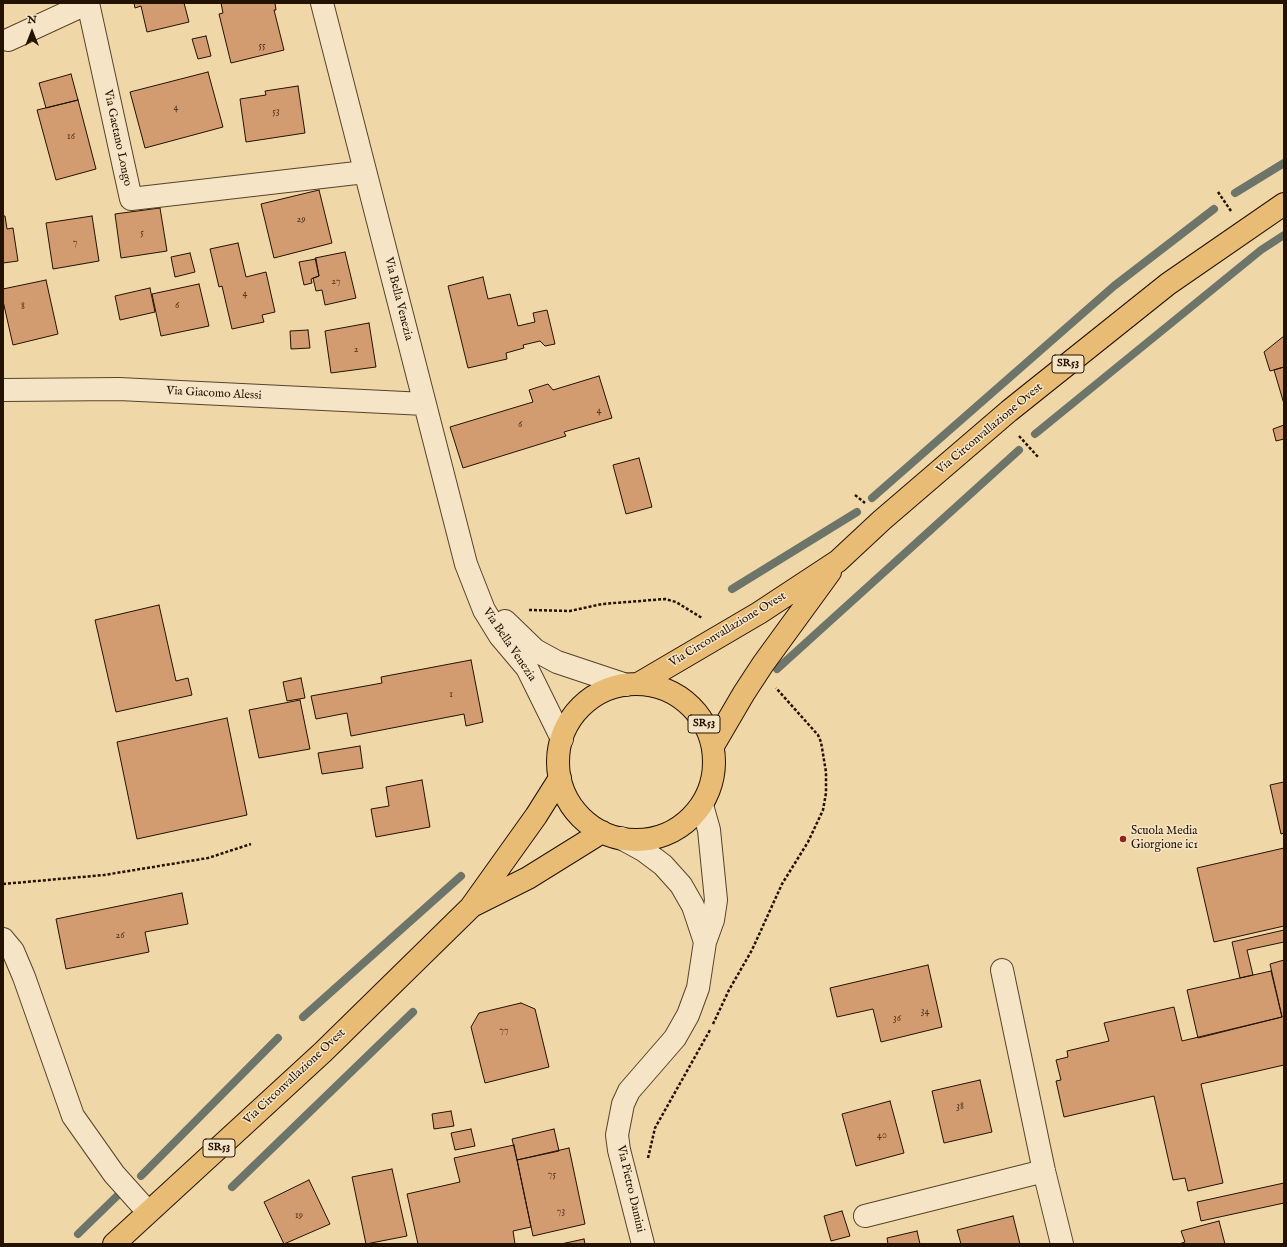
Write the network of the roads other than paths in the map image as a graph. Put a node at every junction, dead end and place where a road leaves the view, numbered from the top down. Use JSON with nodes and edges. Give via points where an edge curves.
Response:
{"nodes":[{"id":1,"x":322,"y":3,"type":"edge"},
{"id":2,"x":8,"y":40,"type":"dead end"},
{"id":3,"x":365,"y":172,"type":"junction"},
{"id":4,"x":1284,"y":204,"type":"edge"},
{"id":5,"x":3,"y":390,"type":"edge"},
{"id":6,"x":424,"y":404,"type":"junction"},
{"id":7,"x":838,"y":561,"type":"junction"},
{"id":8,"x":477,"y":593,"type":"junction"},
{"id":9,"x":632,"y":684,"type":"junction"},
{"id":10,"x":562,"y":739,"type":"junction"},
{"id":11,"x":713,"y":746,"type":"junction"},
{"id":12,"x":560,"y":778,"type":"junction"},
{"id":13,"x":702,"y":805,"type":"junction"},
{"id":14,"x":612,"y":835,"type":"junction"},
{"id":15,"x":471,"y":907,"type":"junction"},
{"id":16,"x":3,"y":939,"type":"edge"},
{"id":17,"x":705,"y":942,"type":"junction"},
{"id":18,"x":1002,"y":970,"type":"dead end"},
{"id":19,"x":1044,"y":1171,"type":"junction"},
{"id":20,"x":148,"y":1212,"type":"junction"},
{"id":21,"x":865,"y":1216,"type":"dead end"},
{"id":22,"x":114,"y":1244,"type":"edge"},
{"id":23,"x":643,"y":1244,"type":"edge"},
{"id":24,"x":1062,"y":1244,"type":"edge"}],
"edges":[{"from":1,"to":3,"type":"street","name":"Via Bella Venezia"},
{"from":2,"to":3,"type":"street","name":"Via Gaetano Longo","via":[[88,3],[130,199]]},
{"from":3,"to":6,"type":"street","name":"Via Bella Venezia"},
{"from":4,"to":7,"type":"main road","name":"Via Circonvallazione Ovest","number":"SR53","via":[[1168,284],[1002,418]]},
{"from":5,"to":6,"type":"street","name":"Via Giacomo Alessi","via":[[119,389]]},
{"from":6,"to":8,"type":"street","name":"Via Bella Venezia","via":[[456,531]]},
{"from":7,"to":9,"type":"main road","name":"Via Circonvallazione Ovest","number":"SR53","via":[[759,613]]},
{"from":7,"to":11,"type":"main road","name":"Via Circonvallazione Ovest","number":"SR53","via":[[763,664]]},
{"from":8,"to":9,"type":"street","name":"Via Bella Venezia","via":[[535,650],[557,662]]},
{"from":8,"to":10,"type":"street","name":"Via Bella Venezia","via":[[500,636],[527,668]]},
{"from":9,"to":10,"type":"main road","name":"Via Circonvallazione Ovest","number":"SR53","via":[[605,691],[586,702],[571,719]]},
{"from":9,"to":11,"type":"main road","name":"Via Circonvallazione Ovest","number":"SR53","via":[[664,689],[686,702],[704,722]]},
{"from":10,"to":12,"type":"main road","name":"Via Circonvallazione Ovest","number":"SR53","via":[[558,758]]},
{"from":11,"to":13,"type":"main road","name":"Via Circonvallazione Ovest","number":"SR53","via":[[713,777]]},
{"from":12,"to":14,"type":"main road","name":"Via Circonvallazione Ovest","number":"SR53","via":[[568,800],[583,819]]},
{"from":12,"to":15,"type":"main road","name":"Via Circonvallazione Ovest","number":"SR53"},
{"from":13,"to":14,"type":"main road","name":"Via Circonvallazione Ovest","number":"SR53","via":[[690,819],[675,830],[658,837],[639,840]]},
{"from":13,"to":17,"type":"street","name":"Via Pietro Damini","via":[[709,830],[716,900],[713,920]]},
{"from":14,"to":15,"type":"main road","name":"Via Circonvallazione Ovest","number":"SR53"},
{"from":14,"to":17,"type":"street","name":"Via Pietro Damini","via":[[643,850],[663,865],[681,885],[696,913]]},
{"from":15,"to":20,"type":"main road","name":"Via Circonvallazione Ovest","number":"SR53","via":[[323,1052]]},
{"from":16,"to":20,"type":"street","via":[[13,951],[24,977],[73,1116],[114,1174]]},
{"from":17,"to":23,"type":"street","name":"Via Pietro Damini","via":[[698,988],[683,1026],[636,1081],[623,1104],[618,1135],[619,1150]]},
{"from":18,"to":19,"type":"street"},
{"from":19,"to":21,"type":"street"},
{"from":19,"to":24,"type":"street"},
{"from":20,"to":22,"type":"main road","name":"Via Circonvallazione Ovest","number":"SR53"}]}
